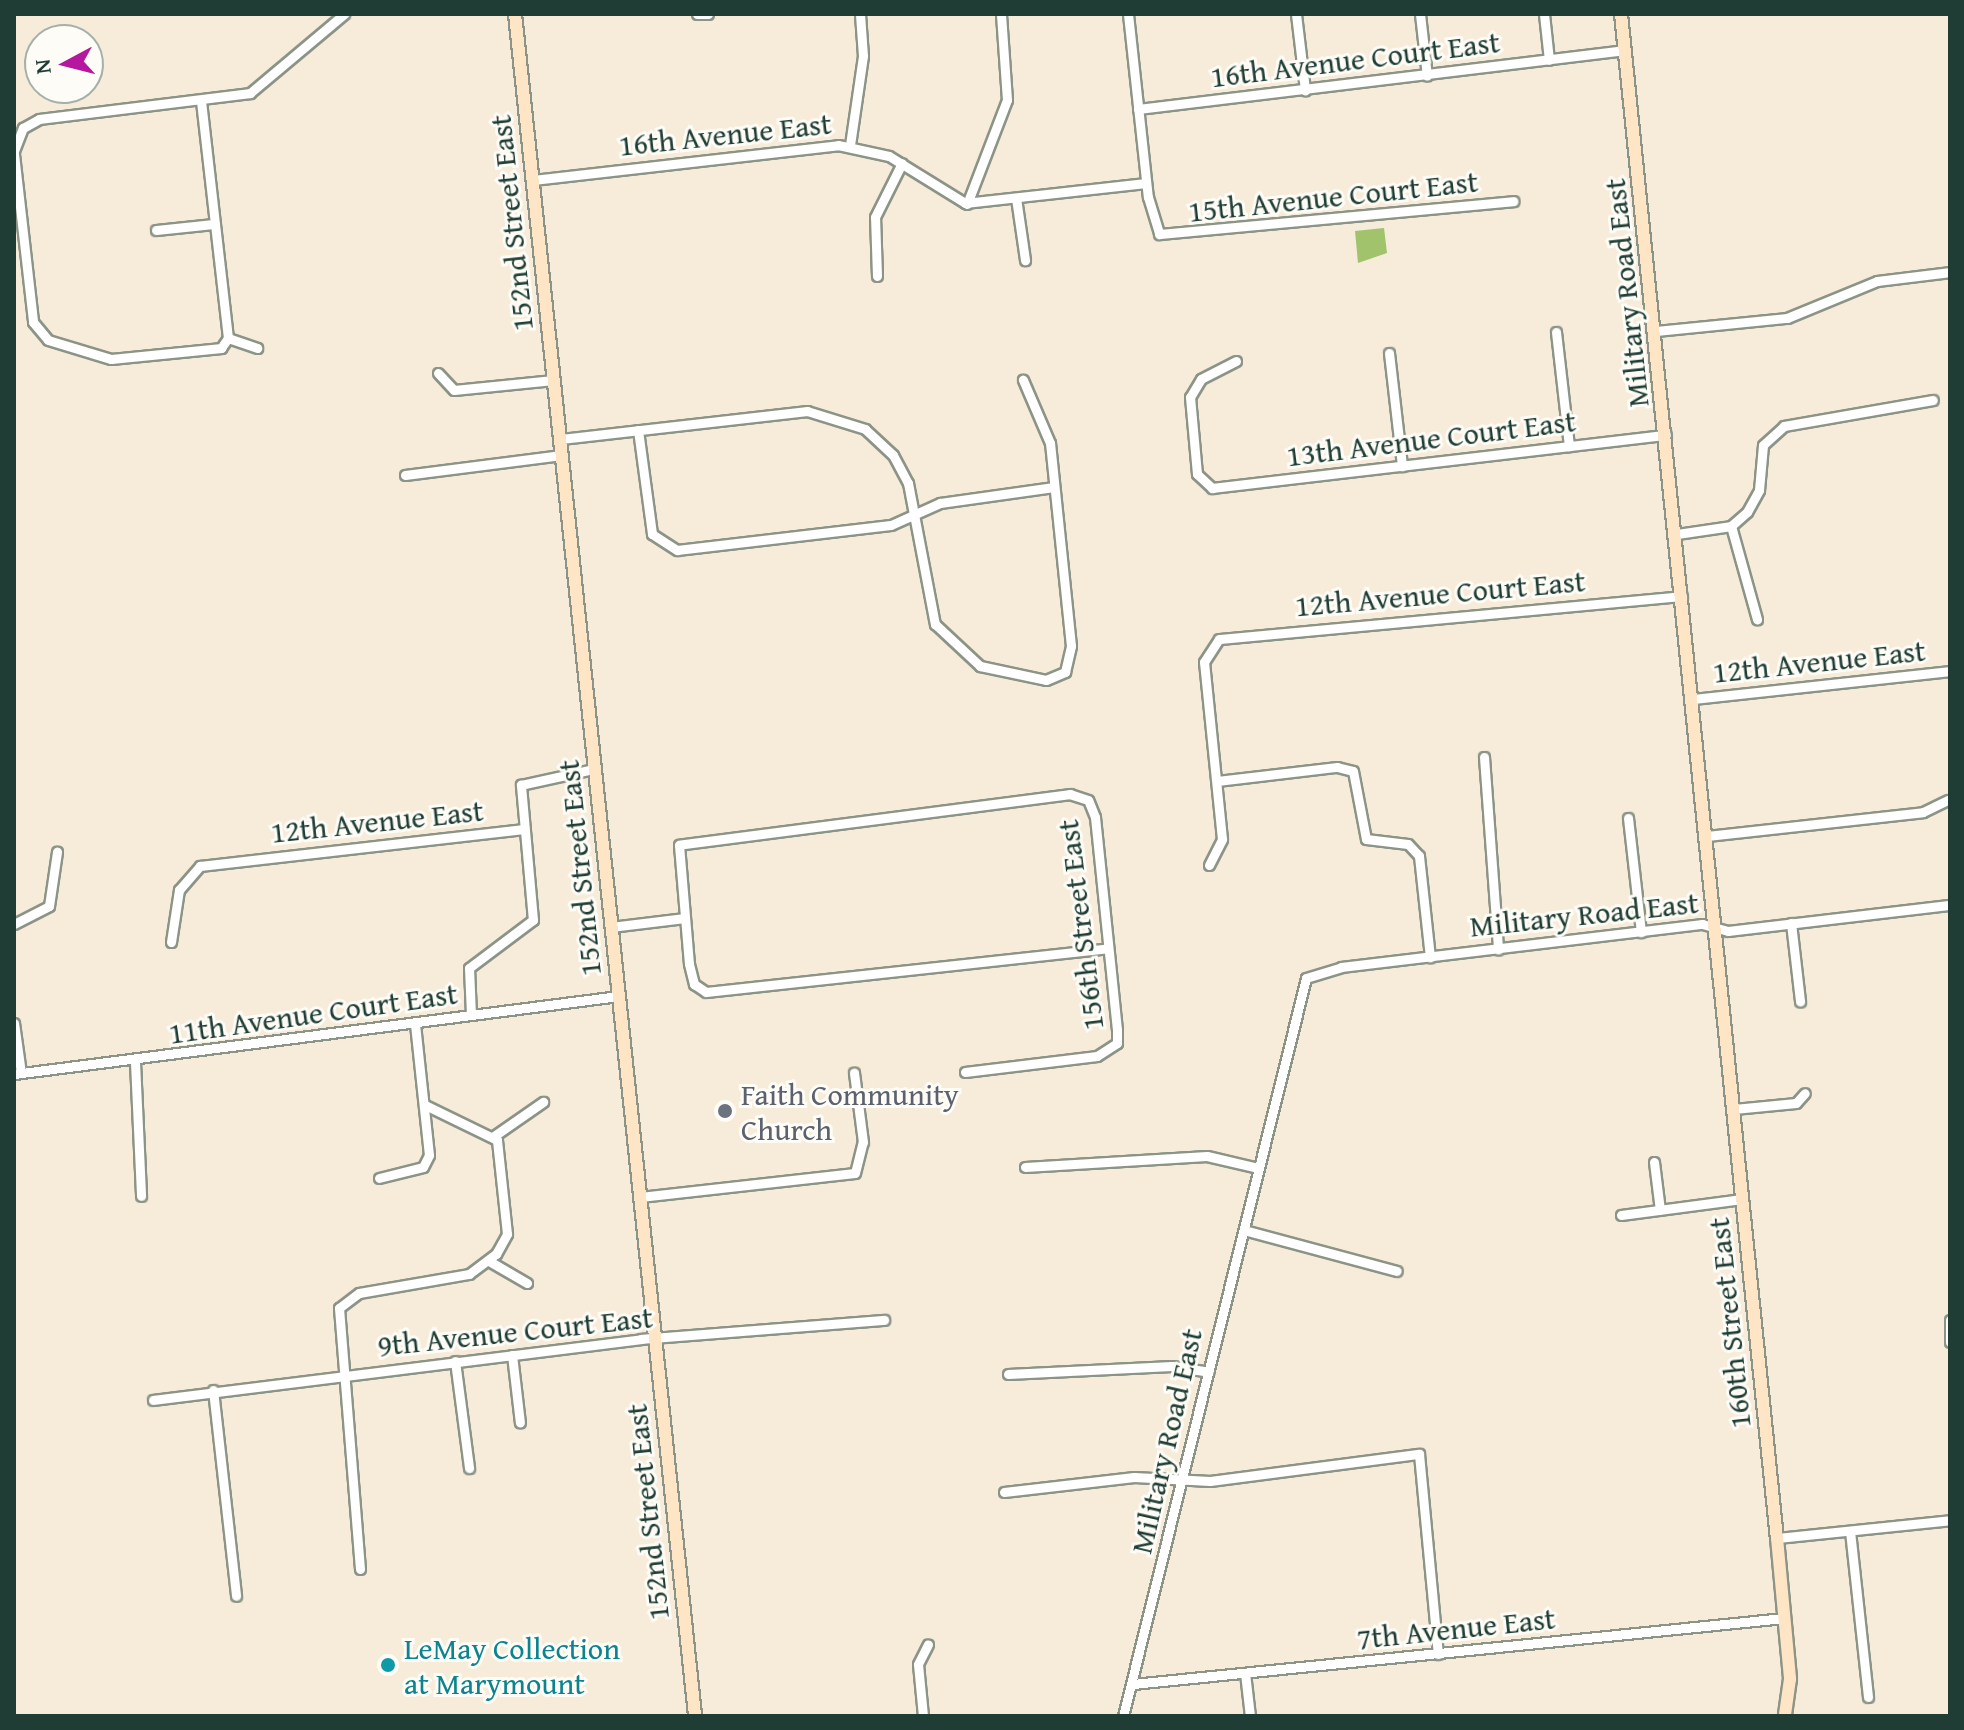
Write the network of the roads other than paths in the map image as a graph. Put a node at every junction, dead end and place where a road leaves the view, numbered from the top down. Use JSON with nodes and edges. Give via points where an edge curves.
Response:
{"nodes":[{"id":1,"x":344,"y":14,"type":"edge"},
{"id":2,"x":515,"y":14,"type":"edge"},
{"id":3,"x":860,"y":14,"type":"edge"},
{"id":4,"x":1001,"y":14,"type":"edge"},
{"id":5,"x":1128,"y":14,"type":"edge"},
{"id":6,"x":1296,"y":14,"type":"edge"},
{"id":7,"x":1420,"y":14,"type":"edge"},
{"id":8,"x":1544,"y":14,"type":"edge"},
{"id":9,"x":1621,"y":14,"type":"edge"},
{"id":10,"x":1625,"y":50,"type":"junction"},
{"id":11,"x":1549,"y":60,"type":"junction"},
{"id":12,"x":1427,"y":76,"type":"junction"},
{"id":13,"x":1305,"y":90,"type":"junction"},
{"id":14,"x":201,"y":101,"type":"junction"},
{"id":15,"x":1138,"y":109,"type":"junction"},
{"id":16,"x":850,"y":145,"type":"junction"},
{"id":17,"x":14,"y":153,"type":"edge"},
{"id":18,"x":902,"y":163,"type":"junction"},
{"id":19,"x":533,"y":180,"type":"junction"},
{"id":20,"x":1146,"y":183,"type":"junction"},
{"id":21,"x":1016,"y":198,"type":"junction"},
{"id":22,"x":1513,"y":201,"type":"dead end"},
{"id":23,"x":967,"y":204,"type":"junction"},
{"id":24,"x":214,"y":224,"type":"junction"},
{"id":25,"x":156,"y":230,"type":"dead end"},
{"id":26,"x":1025,"y":260,"type":"dead end"},
{"id":27,"x":1950,"y":272,"type":"edge"},
{"id":28,"x":877,"y":276,"type":"dead end"},
{"id":29,"x":1656,"y":331,"type":"junction"},
{"id":30,"x":1556,"y":332,"type":"dead end"},
{"id":31,"x":228,"y":338,"type":"junction"},
{"id":32,"x":257,"y":348,"type":"dead end"},
{"id":33,"x":1389,"y":353,"type":"dead end"},
{"id":34,"x":1236,"y":361,"type":"dead end"},
{"id":35,"x":438,"y":373,"type":"dead end"},
{"id":36,"x":554,"y":380,"type":"junction"},
{"id":37,"x":1023,"y":380,"type":"dead end"},
{"id":38,"x":1933,"y":400,"type":"dead end"},
{"id":39,"x":638,"y":430,"type":"junction"},
{"id":40,"x":1666,"y":435,"type":"junction"},
{"id":41,"x":561,"y":439,"type":"junction"},
{"id":42,"x":1569,"y":446,"type":"junction"},
{"id":43,"x":562,"y":455,"type":"junction"},
{"id":44,"x":1402,"y":466,"type":"junction"},
{"id":45,"x":405,"y":475,"type":"dead end"},
{"id":46,"x":1054,"y":487,"type":"junction"},
{"id":47,"x":914,"y":516,"type":"junction"},
{"id":48,"x":1731,"y":526,"type":"junction"},
{"id":49,"x":1677,"y":534,"type":"junction"},
{"id":50,"x":1682,"y":596,"type":"junction"},
{"id":51,"x":1757,"y":619,"type":"dead end"},
{"id":52,"x":1950,"y":671,"type":"edge"},
{"id":53,"x":1693,"y":699,"type":"junction"},
{"id":54,"x":1484,"y":757,"type":"dead end"},
{"id":55,"x":594,"y":769,"type":"junction"},
{"id":56,"x":1217,"y":781,"type":"junction"},
{"id":57,"x":1948,"y":800,"type":"edge"},
{"id":58,"x":1628,"y":818,"type":"dead end"},
{"id":59,"x":524,"y":829,"type":"junction"},
{"id":60,"x":1707,"y":836,"type":"junction"},
{"id":61,"x":57,"y":852,"type":"dead end"},
{"id":62,"x":1209,"y":865,"type":"dead end"},
{"id":63,"x":1950,"y":905,"type":"edge"},
{"id":64,"x":684,"y":918,"type":"junction"},
{"id":65,"x":1791,"y":923,"type":"junction"},
{"id":66,"x":14,"y":924,"type":"edge"},
{"id":67,"x":1715,"y":925,"type":"junction"},
{"id":68,"x":611,"y":927,"type":"junction"},
{"id":69,"x":1641,"y":932,"type":"junction"},
{"id":70,"x":171,"y":942,"type":"dead end"},
{"id":71,"x":1108,"y":948,"type":"junction"},
{"id":72,"x":1498,"y":949,"type":"junction"},
{"id":73,"x":1430,"y":957,"type":"junction"},
{"id":74,"x":619,"y":996,"type":"junction"},
{"id":75,"x":1800,"y":1001,"type":"dead end"},
{"id":76,"x":471,"y":1015,"type":"junction"},
{"id":77,"x":14,"y":1023,"type":"edge"},
{"id":78,"x":415,"y":1024,"type":"junction"},
{"id":79,"x":135,"y":1062,"type":"junction"},
{"id":80,"x":965,"y":1072,"type":"dead end"},
{"id":81,"x":17,"y":1073,"type":"edge"},
{"id":82,"x":854,"y":1073,"type":"dead end"},
{"id":83,"x":1805,"y":1093,"type":"dead end"},
{"id":84,"x":543,"y":1102,"type":"dead end"},
{"id":85,"x":425,"y":1105,"type":"junction"},
{"id":86,"x":1734,"y":1109,"type":"junction"},
{"id":87,"x":494,"y":1136,"type":"junction"},
{"id":88,"x":1654,"y":1162,"type":"dead end"},
{"id":89,"x":1025,"y":1167,"type":"dead end"},
{"id":90,"x":1258,"y":1168,"type":"junction"},
{"id":91,"x":379,"y":1178,"type":"dead end"},
{"id":92,"x":141,"y":1196,"type":"dead end"},
{"id":93,"x":640,"y":1197,"type":"junction"},
{"id":94,"x":1742,"y":1199,"type":"junction"},
{"id":95,"x":1660,"y":1210,"type":"junction"},
{"id":96,"x":1621,"y":1215,"type":"dead end"},
{"id":97,"x":1244,"y":1230,"type":"junction"},
{"id":98,"x":489,"y":1261,"type":"junction"},
{"id":99,"x":1397,"y":1271,"type":"dead end"},
{"id":100,"x":527,"y":1283,"type":"dead end"},
{"id":101,"x":884,"y":1320,"type":"dead end"},
{"id":102,"x":1950,"y":1320,"type":"edge"},
{"id":103,"x":656,"y":1340,"type":"junction"},
{"id":104,"x":1950,"y":1342,"type":"edge"},
{"id":105,"x":512,"y":1355,"type":"junction"},
{"id":106,"x":455,"y":1361,"type":"junction"},
{"id":107,"x":1209,"y":1372,"type":"junction"},
{"id":108,"x":340,"y":1374,"type":"junction"},
{"id":109,"x":1008,"y":1374,"type":"dead end"},
{"id":110,"x":213,"y":1390,"type":"junction"},
{"id":111,"x":153,"y":1400,"type":"dead end"},
{"id":112,"x":520,"y":1423,"type":"dead end"},
{"id":113,"x":469,"y":1468,"type":"dead end"},
{"id":114,"x":1185,"y":1480,"type":"junction"},
{"id":115,"x":1004,"y":1492,"type":"dead end"},
{"id":116,"x":1950,"y":1520,"type":"edge"},
{"id":117,"x":1850,"y":1531,"type":"junction"},
{"id":118,"x":1777,"y":1538,"type":"junction"},
{"id":119,"x":360,"y":1569,"type":"dead end"},
{"id":120,"x":236,"y":1596,"type":"dead end"},
{"id":121,"x":1784,"y":1618,"type":"junction"},
{"id":122,"x":928,"y":1644,"type":"dead end"},
{"id":123,"x":1438,"y":1654,"type":"junction"},
{"id":124,"x":1245,"y":1673,"type":"junction"},
{"id":125,"x":1133,"y":1684,"type":"junction"},
{"id":126,"x":1868,"y":1697,"type":"dead end"},
{"id":127,"x":695,"y":1716,"type":"edge"},
{"id":128,"x":923,"y":1716,"type":"edge"},
{"id":129,"x":1123,"y":1716,"type":"edge"},
{"id":130,"x":1250,"y":1716,"type":"edge"},
{"id":131,"x":1785,"y":1716,"type":"edge"}],
"edges":[{"from":1,"to":14,"type":"street","via":[[250,93]]},
{"from":2,"to":19,"type":"street","name":"152nd Street East"},
{"from":3,"to":16,"type":"street","via":[[863,56]]},
{"from":4,"to":23,"type":"street","via":[[1007,100]]},
{"from":5,"to":15,"type":"street"},
{"from":6,"to":13,"type":"street"},
{"from":7,"to":12,"type":"street"},
{"from":8,"to":11,"type":"street"},
{"from":9,"to":10,"type":"street","name":"Military Road East"},
{"from":10,"to":11,"type":"street","name":"16th Avenue Court East"},
{"from":10,"to":29,"type":"street","name":"Military Road East"},
{"from":11,"to":12,"type":"street","name":"16th Avenue Court East"},
{"from":12,"to":13,"type":"street","name":"16th Avenue Court East"},
{"from":13,"to":15,"type":"street","name":"16th Avenue Court East"},
{"from":14,"to":17,"type":"street","via":[[39,119],[17,136]]},
{"from":14,"to":24,"type":"street"},
{"from":15,"to":20,"type":"street"},
{"from":16,"to":18,"type":"street","name":"16th Avenue East"},
{"from":16,"to":19,"type":"street","name":"16th Avenue East"},
{"from":17,"to":31,"type":"street","via":[[39,331],[53,344],[103,359],[221,348]]},
{"from":18,"to":23,"type":"street","name":"16th Avenue East"},
{"from":18,"to":28,"type":"street","via":[[875,217]]},
{"from":19,"to":36,"type":"street","name":"152nd Street East"},
{"from":20,"to":21,"type":"street"},
{"from":20,"to":22,"type":"street","name":"15th Avenue Court East","via":[[1159,234]]},
{"from":21,"to":23,"type":"street"},
{"from":21,"to":26,"type":"street"},
{"from":24,"to":25,"type":"street"},
{"from":24,"to":31,"type":"street"},
{"from":27,"to":29,"type":"street","via":[[1877,281],[1787,318]]},
{"from":29,"to":40,"type":"street","name":"Military Road East"},
{"from":30,"to":42,"type":"street"},
{"from":31,"to":32,"type":"street"},
{"from":33,"to":44,"type":"street"},
{"from":34,"to":44,"type":"street","name":"13th Avenue Court East","via":[[1201,379],[1190,397],[1203,484]]},
{"from":35,"to":36,"type":"street","via":[[460,391]]},
{"from":36,"to":41,"type":"street","name":"152nd Street East"},
{"from":37,"to":46,"type":"street","via":[[1050,443]]},
{"from":38,"to":48,"type":"street","via":[[1776,431],[1763,445],[1754,501]]},
{"from":39,"to":41,"type":"street"},
{"from":39,"to":47,"type":"street","via":[[807,411],[845,419],[893,455]]},
{"from":39,"to":47,"type":"street","via":[[652,534],[668,548]]},
{"from":40,"to":42,"type":"street","name":"13th Avenue Court East"},
{"from":40,"to":49,"type":"street","name":"Military Road East"},
{"from":41,"to":43,"type":"street","name":"152nd Street East"},
{"from":42,"to":44,"type":"street","name":"13th Avenue Court East"},
{"from":43,"to":45,"type":"street"},
{"from":43,"to":55,"type":"street","name":"152nd Street East"},
{"from":46,"to":47,"type":"street","via":[[969,497]]},
{"from":46,"to":47,"type":"street","via":[[1071,646],[1065,672],[1046,680],[1008,677],[953,647],[925,599]]},
{"from":48,"to":49,"type":"street"},
{"from":48,"to":51,"type":"street"},
{"from":49,"to":50,"type":"street","name":"Military Road East"},
{"from":50,"to":53,"type":"street","name":"Military Road East"},
{"from":50,"to":56,"type":"street","name":"12th Avenue Court East","via":[[1336,623],[1219,639],[1207,650]]},
{"from":52,"to":53,"type":"street","name":"12th Avenue East"},
{"from":53,"to":60,"type":"street","name":"Military Road East"},
{"from":54,"to":72,"type":"street"},
{"from":55,"to":59,"type":"street","name":"12th Avenue East","via":[[527,779],[520,795]]},
{"from":55,"to":68,"type":"street","name":"152nd Street East"},
{"from":56,"to":62,"type":"street","via":[[1222,839]]},
{"from":56,"to":73,"type":"street","via":[[1337,767],[1353,771],[1366,839],[1412,845],[1419,856]]},
{"from":57,"to":60,"type":"street","via":[[1923,812]]},
{"from":58,"to":69,"type":"street"},
{"from":59,"to":70,"type":"street","name":"12th Avenue East","via":[[200,866],[179,890]]},
{"from":59,"to":76,"type":"street","via":[[533,920],[469,968]]},
{"from":60,"to":67,"type":"street","name":"Military Road East"},
{"from":61,"to":66,"type":"street","via":[[49,906]]},
{"from":63,"to":65,"type":"street"},
{"from":64,"to":68,"type":"street"},
{"from":64,"to":71,"type":"street","via":[[699,988]]},
{"from":64,"to":71,"type":"street","name":"156th Street East","via":[[680,843],[1084,798],[1095,817]]},
{"from":65,"to":67,"type":"street","via":[[1728,931]]},
{"from":65,"to":75,"type":"street"},
{"from":67,"to":69,"type":"street","name":"Military Road East"},
{"from":67,"to":86,"type":"street","name":"160th Street East"},
{"from":68,"to":74,"type":"street","name":"152nd Street East"},
{"from":69,"to":72,"type":"street","name":"Military Road East"},
{"from":71,"to":80,"type":"street","name":"156th Street East","via":[[1113,1049]]},
{"from":72,"to":73,"type":"street","name":"Military Road East"},
{"from":73,"to":90,"type":"street","name":"Military Road East","via":[[1323,970],[1302,982]]},
{"from":74,"to":76,"type":"street","name":"11th Avenue Court East"},
{"from":74,"to":93,"type":"street","name":"152nd Street East"},
{"from":76,"to":78,"type":"street","name":"11th Avenue Court East"},
{"from":77,"to":81,"type":"street"},
{"from":78,"to":79,"type":"street","name":"11th Avenue Court East"},
{"from":78,"to":85,"type":"street"},
{"from":79,"to":81,"type":"street","name":"11th Avenue Court East"},
{"from":79,"to":92,"type":"street"},
{"from":82,"to":93,"type":"street","via":[[863,1142],[855,1173]]},
{"from":83,"to":86,"type":"street","via":[[1796,1103]]},
{"from":84,"to":87,"type":"street"},
{"from":85,"to":87,"type":"street"},
{"from":85,"to":91,"type":"street","via":[[426,1163]]},
{"from":86,"to":94,"type":"street","name":"160th Street East"},
{"from":87,"to":98,"type":"street","via":[[507,1234]]},
{"from":88,"to":95,"type":"street"},
{"from":89,"to":90,"type":"street","via":[[1207,1156]]},
{"from":90,"to":97,"type":"street","name":"Military Road East"},
{"from":93,"to":103,"type":"street","name":"152nd Street East"},
{"from":94,"to":95,"type":"street"},
{"from":94,"to":118,"type":"street","name":"160th Street East"},
{"from":95,"to":96,"type":"street"},
{"from":97,"to":99,"type":"street"},
{"from":97,"to":107,"type":"street","name":"Military Road East"},
{"from":98,"to":100,"type":"street"},
{"from":98,"to":108,"type":"street","via":[[463,1276],[352,1295],[339,1308]]},
{"from":101,"to":103,"type":"street","name":"9th Avenue Court East"},
{"from":102,"to":104,"type":"street"},
{"from":103,"to":105,"type":"street","name":"9th Avenue Court East"},
{"from":103,"to":127,"type":"street","name":"152nd Street East"},
{"from":105,"to":106,"type":"street","name":"9th Avenue Court East"},
{"from":105,"to":112,"type":"street"},
{"from":106,"to":108,"type":"street","name":"9th Avenue Court East"},
{"from":106,"to":113,"type":"street"},
{"from":107,"to":109,"type":"street","via":[[1172,1366]]},
{"from":107,"to":114,"type":"street","name":"Military Road East"},
{"from":108,"to":110,"type":"street","name":"9th Avenue Court East"},
{"from":108,"to":119,"type":"street"},
{"from":110,"to":111,"type":"street","name":"9th Avenue Court East"},
{"from":110,"to":120,"type":"street"},
{"from":114,"to":115,"type":"street","via":[[1134,1477]]},
{"from":114,"to":123,"type":"street","via":[[1419,1454]]},
{"from":114,"to":125,"type":"street","name":"Military Road East"},
{"from":116,"to":117,"type":"street"},
{"from":117,"to":118,"type":"street"},
{"from":117,"to":126,"type":"street"},
{"from":118,"to":121,"type":"street","name":"160th Street East"},
{"from":121,"to":123,"type":"street","name":"7th Avenue East"},
{"from":121,"to":131,"type":"street","name":"160th Street East"},
{"from":122,"to":128,"type":"street","via":[[918,1664]]},
{"from":123,"to":124,"type":"street","name":"7th Avenue East"},
{"from":124,"to":125,"type":"street","name":"7th Avenue East"},
{"from":124,"to":130,"type":"street"},
{"from":125,"to":129,"type":"street","name":"Military Road East"}]}
